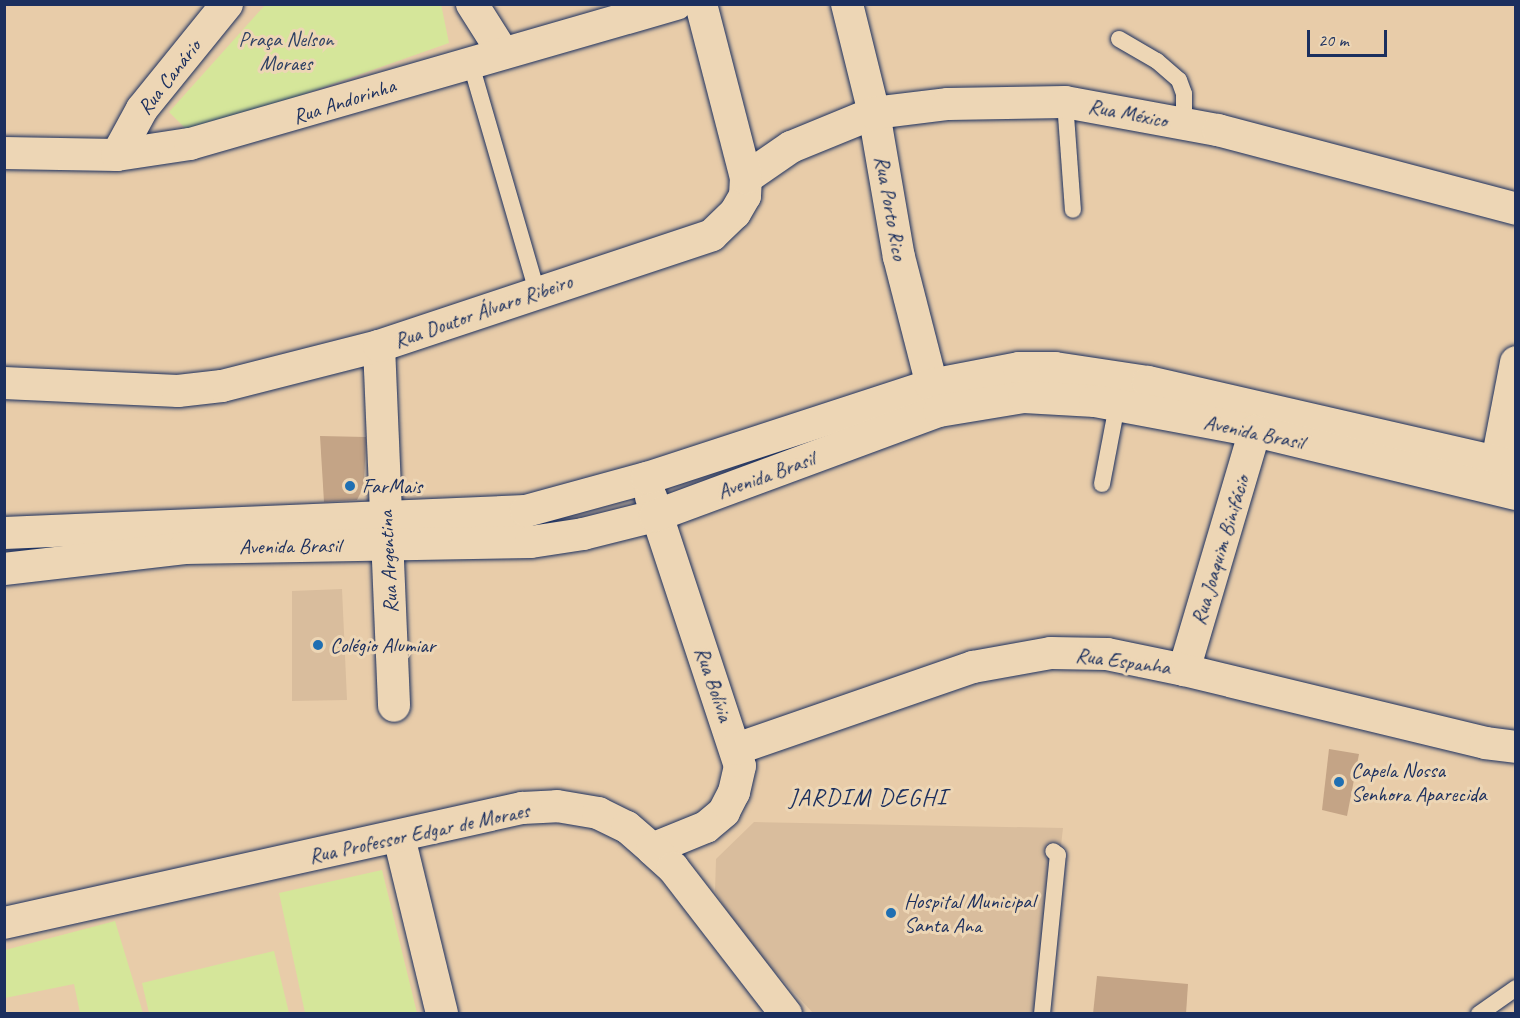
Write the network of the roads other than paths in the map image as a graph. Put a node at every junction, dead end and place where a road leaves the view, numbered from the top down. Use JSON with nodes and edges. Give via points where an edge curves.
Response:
{"nodes":[{"id":1,"x":227,"y":4,"type":"edge"},
{"id":2,"x":472,"y":4,"type":"edge"},
{"id":3,"x":676,"y":4,"type":"edge"},
{"id":4,"x":700,"y":4,"type":"edge"},
{"id":5,"x":847,"y":4,"type":"edge"},
{"id":6,"x":1119,"y":39,"type":"dead end"},
{"id":7,"x":503,"y":53,"type":"junction"},
{"id":8,"x":470,"y":61,"type":"junction"},
{"id":9,"x":1065,"y":102,"type":"junction"},
{"id":10,"x":874,"y":113,"type":"junction"},
{"id":11,"x":1184,"y":124,"type":"junction"},
{"id":12,"x":4,"y":153,"type":"edge"},
{"id":13,"x":117,"y":155,"type":"junction"},
{"id":14,"x":746,"y":178,"type":"junction"},
{"id":15,"x":1515,"y":209,"type":"edge"},
{"id":16,"x":1072,"y":210,"type":"dead end"},
{"id":17,"x":537,"y":292,"type":"junction"},
{"id":18,"x":379,"y":346,"type":"junction"},
{"id":19,"x":1515,"y":362,"type":"edge"},
{"id":20,"x":4,"y":384,"type":"edge"},
{"id":21,"x":935,"y":398,"type":"junction"},
{"id":22,"x":1117,"y":405,"type":"junction"},
{"id":23,"x":1255,"y":430,"type":"junction"},
{"id":24,"x":647,"y":478,"type":"junction"},
{"id":25,"x":1505,"y":478,"type":"edge"},
{"id":26,"x":1102,"y":484,"type":"dead end"},
{"id":27,"x":655,"y":516,"type":"junction"},
{"id":28,"x":387,"y":531,"type":"junction"},
{"id":29,"x":4,"y":533,"type":"edge"},
{"id":30,"x":187,"y":536,"type":"junction"},
{"id":31,"x":4,"y":569,"type":"edge"},
{"id":32,"x":1184,"y":670,"type":"junction"},
{"id":33,"x":394,"y":705,"type":"dead end"},
{"id":34,"x":1515,"y":747,"type":"edge"},
{"id":35,"x":736,"y":749,"type":"junction"},
{"id":36,"x":399,"y":837,"type":"junction"},
{"id":37,"x":652,"y":849,"type":"junction"},
{"id":38,"x":1053,"y":851,"type":"dead end"},
{"id":39,"x":4,"y":922,"type":"edge"},
{"id":40,"x":1515,"y":988,"type":"edge"},
{"id":41,"x":442,"y":1014,"type":"edge"},
{"id":42,"x":786,"y":1014,"type":"edge"},
{"id":43,"x":1042,"y":1014,"type":"edge"},
{"id":44,"x":1479,"y":1014,"type":"edge"}],
"edges":[{"from":1,"to":13,"type":"street","name":"Rua Canário","via":[[142,109]]},
{"from":2,"to":7,"type":"street"},
{"from":3,"to":7,"type":"street","name":"Rua Andorinha"},
{"from":4,"to":14,"type":"street","name":"Rua Doutor Álvaro Ribeiro"},
{"from":5,"to":10,"type":"street","name":"Rua Porto Rico"},
{"from":6,"to":11,"type":"lane","via":[[1157,61],[1179,80],[1184,94]]},
{"from":7,"to":8,"type":"street","name":"Rua Andorinha"},
{"from":8,"to":13,"type":"street","name":"Rua Andorinha","via":[[284,120],[190,144]]},
{"from":8,"to":17,"type":"lane"},
{"from":9,"to":10,"type":"street","name":"Rua México","via":[[948,104]]},
{"from":9,"to":11,"type":"street","name":"Rua México"},
{"from":9,"to":16,"type":"lane"},
{"from":10,"to":14,"type":"street","name":"Rua México","via":[[791,147]]},
{"from":10,"to":21,"type":"street","name":"Rua Porto Rico","via":[[899,257]]},
{"from":11,"to":15,"type":"street","name":"Rua México"},
{"from":12,"to":13,"type":"street","name":"Rua Andorinha"},
{"from":14,"to":17,"type":"street","name":"Rua Doutor Álvaro Ribeiro","via":[[745,196],[735,213],[712,235]]},
{"from":17,"to":18,"type":"street","name":"Rua Doutor Álvaro Ribeiro"},
{"from":18,"to":20,"type":"street","name":"Rua Doutor Álvaro Ribeiro","via":[[254,379],[177,391]]},
{"from":18,"to":28,"type":"street","name":"Rua Argentina"},
{"from":19,"to":25,"type":"street"},
{"from":21,"to":22,"type":"street","name":"Avenida Brasil","via":[[1024,397]]},
{"from":21,"to":24,"type":"street","name":"Avenida Brasil"},
{"from":21,"to":25,"type":"street","name":"Avenida Brasil","via":[[1019,368],[1055,368],[1262,405]]},
{"from":21,"to":27,"type":"street","name":"Avenida Brasil"},
{"from":22,"to":23,"type":"street","name":"Avenida Brasil"},
{"from":22,"to":26,"type":"lane"},
{"from":23,"to":25,"type":"street","name":"Avenida Brasil"},
{"from":23,"to":32,"type":"street","name":"Rua Joaquim Binifácio"},
{"from":24,"to":27,"type":"street","name":"Rua Bolívia"},
{"from":24,"to":28,"type":"street","name":"Avenida Brasil","via":[[526,511]]},
{"from":27,"to":28,"type":"street","name":"Avenida Brasil","via":[[531,542]]},
{"from":27,"to":35,"type":"street","name":"Rua Bolívia"},
{"from":28,"to":30,"type":"street","name":"Avenida Brasil"},
{"from":28,"to":33,"type":"street","name":"Rua Argentina"},
{"from":29,"to":30,"type":"street","name":"Avenida Brasil"},
{"from":30,"to":31,"type":"street","name":"Avenida Brasil"},
{"from":32,"to":34,"type":"street","name":"Rua Espanha","via":[[1485,744]]},
{"from":32,"to":35,"type":"street","name":"Rua Espanha","via":[[1107,654],[1040,655],[973,667]]},
{"from":35,"to":37,"type":"street","name":"Rua Bolívia","via":[[740,766],[724,812],[706,827]]},
{"from":36,"to":37,"type":"street","name":"Rua Professor Edgar de Moraes","via":[[522,808],[557,806],[598,813],[627,827]]},
{"from":36,"to":39,"type":"street","name":"Rua Professor Edgar de Moraes"},
{"from":36,"to":41,"type":"street"},
{"from":37,"to":42,"type":"street","name":"Rua Professor Edgar de Moraes","via":[[673,868]]},
{"from":38,"to":43,"type":"lane","via":[[1058,855]]},
{"from":40,"to":44,"type":"lane"}]}
